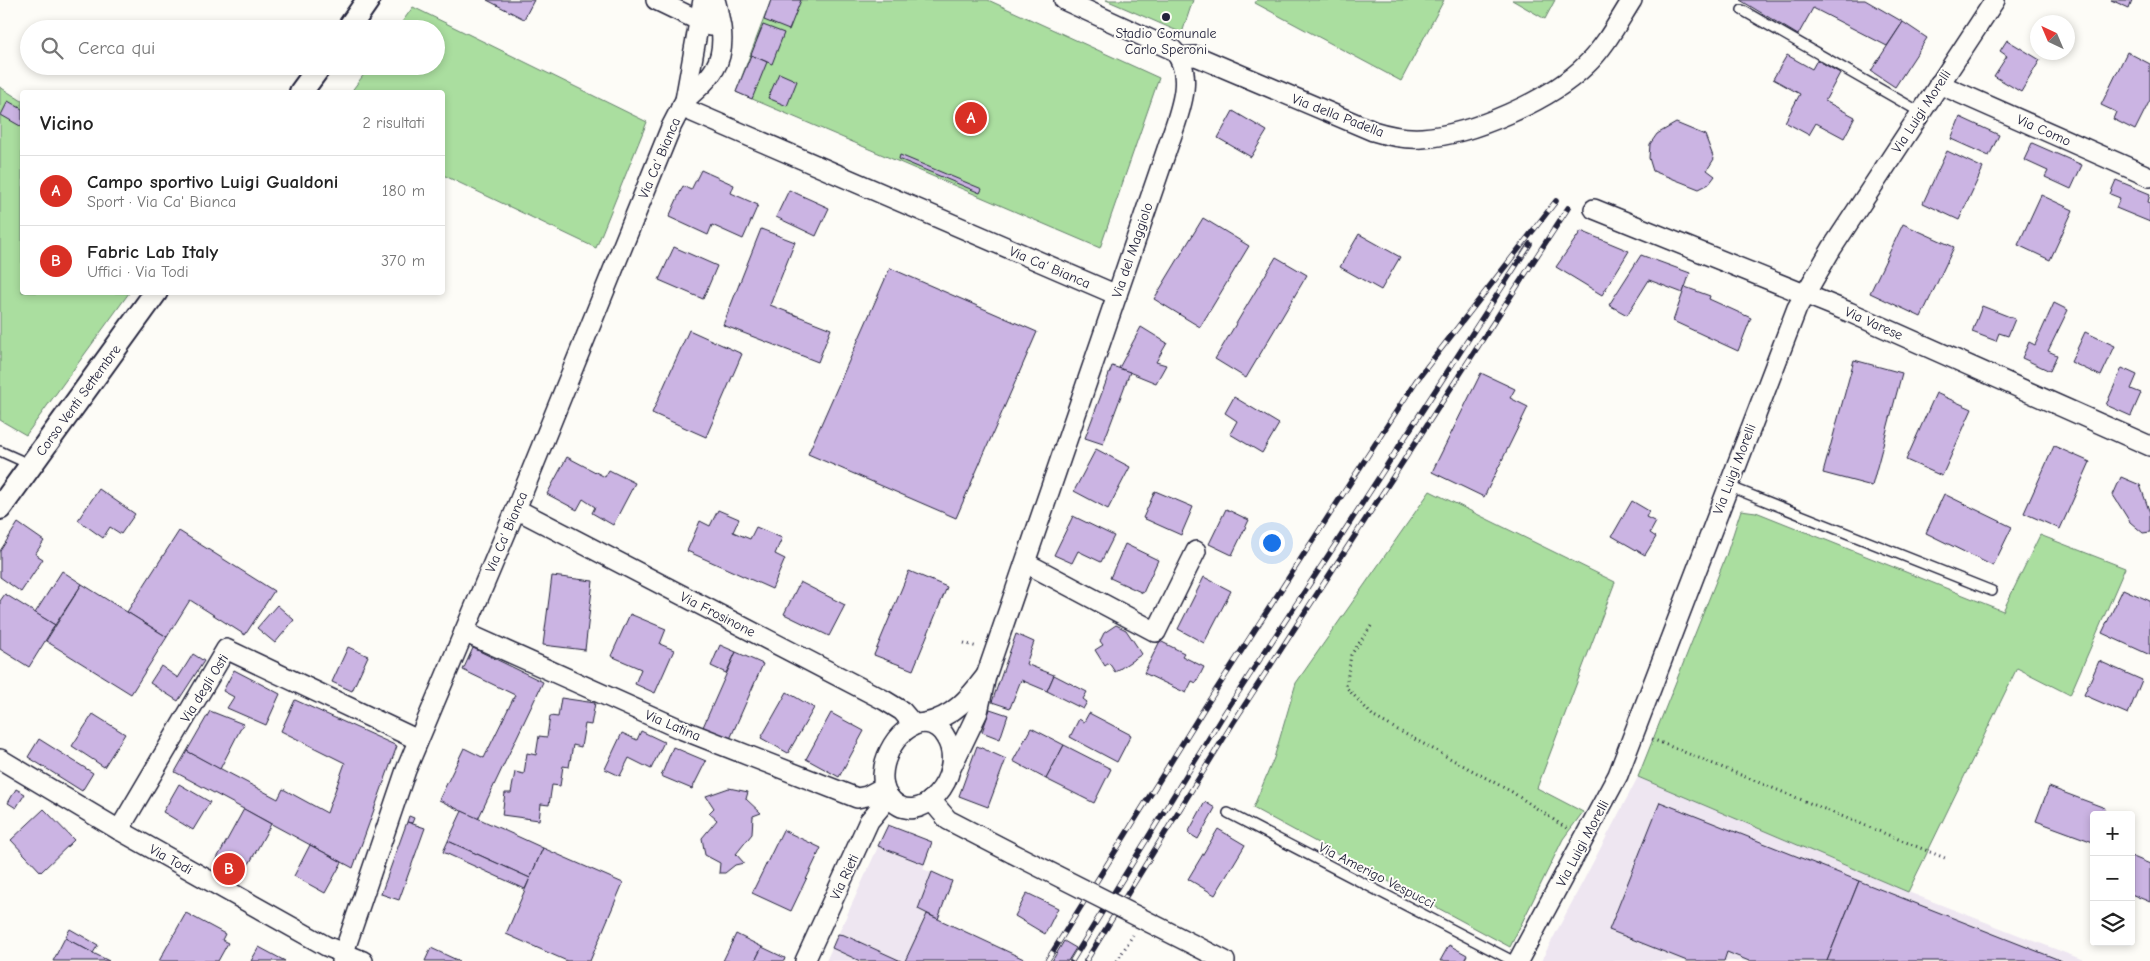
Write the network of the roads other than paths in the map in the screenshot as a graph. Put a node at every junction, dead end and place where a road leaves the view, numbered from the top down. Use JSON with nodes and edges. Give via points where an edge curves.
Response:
{"nodes":[{"id":1,"x":368,"y":0,"type":"edge"},
{"id":2,"x":656,"y":0,"type":"edge"},
{"id":3,"x":703,"y":0,"type":"edge"},
{"id":4,"x":715,"y":0,"type":"edge"},
{"id":5,"x":1064,"y":0,"type":"edge"},
{"id":6,"x":1632,"y":0,"type":"edge"},
{"id":7,"x":1995,"y":0,"type":"edge"},
{"id":8,"x":1742,"y":10,"type":"dead end"},
{"id":9,"x":354,"y":20,"type":"edge"},
{"id":10,"x":700,"y":23,"type":"junction"},
{"id":11,"x":721,"y":28,"type":"junction"},
{"id":12,"x":1179,"y":57,"type":"junction"},
{"id":13,"x":313,"y":75,"type":"edge"},
{"id":14,"x":1939,"y":84,"type":"junction"},
{"id":15,"x":302,"y":90,"type":"edge"},
{"id":16,"x":683,"y":104,"type":"junction"},
{"id":17,"x":1920,"y":112,"type":"junction"},
{"id":18,"x":2150,"y":177,"type":"edge"},
{"id":19,"x":1594,"y":209,"type":"dead end"},
{"id":20,"x":1805,"y":293,"type":"junction"},
{"id":21,"x":154,"y":295,"type":"edge"},
{"id":22,"x":1117,"y":295,"type":"junction"},
{"id":23,"x":2150,"y":446,"type":"edge"},
{"id":24,"x":0,"y":451,"type":"edge"},
{"id":25,"x":31,"y":466,"type":"junction"},
{"id":26,"x":1728,"y":486,"type":"junction"},
{"id":27,"x":0,"y":508,"type":"edge"},
{"id":28,"x":516,"y":509,"type":"junction"},
{"id":29,"x":1196,"y":551,"type":"dead end"},
{"id":30,"x":1026,"y":563,"type":"junction"},
{"id":31,"x":1992,"y":591,"type":"dead end"},
{"id":32,"x":464,"y":632,"type":"junction"},
{"id":33,"x":986,"y":676,"type":"junction"},
{"id":34,"x":920,"y":724,"type":"junction"},
{"id":35,"x":418,"y":740,"type":"junction"},
{"id":36,"x":0,"y":759,"type":"edge"},
{"id":37,"x":951,"y":768,"type":"junction"},
{"id":38,"x":886,"y":792,"type":"junction"},
{"id":39,"x":931,"y":800,"type":"junction"},
{"id":40,"x":1228,"y":813,"type":"dead end"},
{"id":41,"x":119,"y":830,"type":"junction"},
{"id":42,"x":343,"y":957,"type":"edge"},
{"id":43,"x":363,"y":961,"type":"edge"},
{"id":44,"x":805,"y":961,"type":"edge"},
{"id":45,"x":1225,"y":961,"type":"edge"},
{"id":46,"x":1513,"y":961,"type":"edge"},
{"id":47,"x":1518,"y":961,"type":"edge"}],
"edges":[{"from":1,"to":9,"type":"street"},
{"from":2,"to":10,"type":"street"},
{"from":3,"to":10,"type":"street","name":"Via Ca' Bianca"},
{"from":4,"to":11,"type":"street","name":"Via Ca' Bianca"},
{"from":5,"to":12,"type":"street","via":[[1134,30],[1173,50]]},
{"from":6,"to":12,"type":"street","name":"Via della Padella","via":[[1596,54],[1560,87],[1505,116],[1427,138],[1402,138],[1373,131],[1196,56]]},
{"from":7,"to":14,"type":"street","name":"Via Luigi Morelli"},
{"from":8,"to":17,"type":"lane"},
{"from":10,"to":11,"type":"street"},
{"from":10,"to":16,"type":"street","name":"Via Ca' Bianca"},
{"from":11,"to":16,"type":"street","name":"Via Ca' Bianca","via":[[723,48],[718,64]]},
{"from":12,"to":22,"type":"street","name":"Via del Maggiolo","via":[[1185,78],[1178,114]]},
{"from":13,"to":15,"type":"street"},
{"from":14,"to":17,"type":"street","name":"Via Luigi Morelli"},
{"from":14,"to":18,"type":"street","name":"Via Como"},
{"from":16,"to":22,"type":"street","name":"Via Ca' Bianca"},
{"from":16,"to":28,"type":"street","name":"Via Ca' Bianca"},
{"from":17,"to":20,"type":"street","name":"Via Luigi Morelli"},
{"from":19,"to":20,"type":"street","name":"Via Varese"},
{"from":20,"to":23,"type":"street","name":"Via Varese"},
{"from":20,"to":26,"type":"street","name":"Via Luigi Morelli","via":[[1784,337]]},
{"from":21,"to":25,"type":"street","name":"Corso Venti Settembre"},
{"from":22,"to":30,"type":"street","name":"Via del Maggiolo"},
{"from":24,"to":25,"type":"lane"},
{"from":25,"to":27,"type":"street","name":"Corso Venti Settembre"},
{"from":26,"to":31,"type":"lane"},
{"from":26,"to":47,"type":"street","name":"Via Luigi Morelli","via":[[1618,775]]},
{"from":28,"to":32,"type":"street","name":"Via Ca' Bianca"},
{"from":28,"to":34,"type":"street","name":"Via Frosinone","via":[[884,700]]},
{"from":29,"to":30,"type":"street","via":[[1156,632]]},
{"from":30,"to":33,"type":"street","name":"Via del Maggiolo"},
{"from":32,"to":35,"type":"street","name":"Via Ca' Bianca"},
{"from":32,"to":38,"type":"street","name":"Via Latina","via":[[678,728],[857,798]]},
{"from":33,"to":34,"type":"street","name":"Via del Maggiolo","via":[[958,708]]},
{"from":33,"to":37,"type":"street","name":"Via del Maggiolo","via":[[978,712]]},
{"from":34,"to":37,"type":"street","via":[[936,727],[946,738],[952,751]]},
{"from":34,"to":38,"type":"street","via":[[892,747],[885,767]]},
{"from":35,"to":41,"type":"street","name":"Via degli Osti","via":[[226,649]]},
{"from":35,"to":42,"type":"street","name":"Via Ca' Bianca","via":[[402,778]]},
{"from":36,"to":41,"type":"street","name":"Via Todi"},
{"from":37,"to":39,"type":"street","via":[[941,790]]},
{"from":38,"to":39,"type":"street","via":[[896,804],[906,808],[918,807]]},
{"from":38,"to":44,"type":"street","name":"Via Rieti"},
{"from":39,"to":45,"type":"street","bridge":true,"via":[[948,820]]},
{"from":40,"to":46,"type":"lane","name":"Via Amerigo Vespucci"},
{"from":41,"to":42,"type":"street","name":"Via Todi"},
{"from":42,"to":43,"type":"street"}]}
